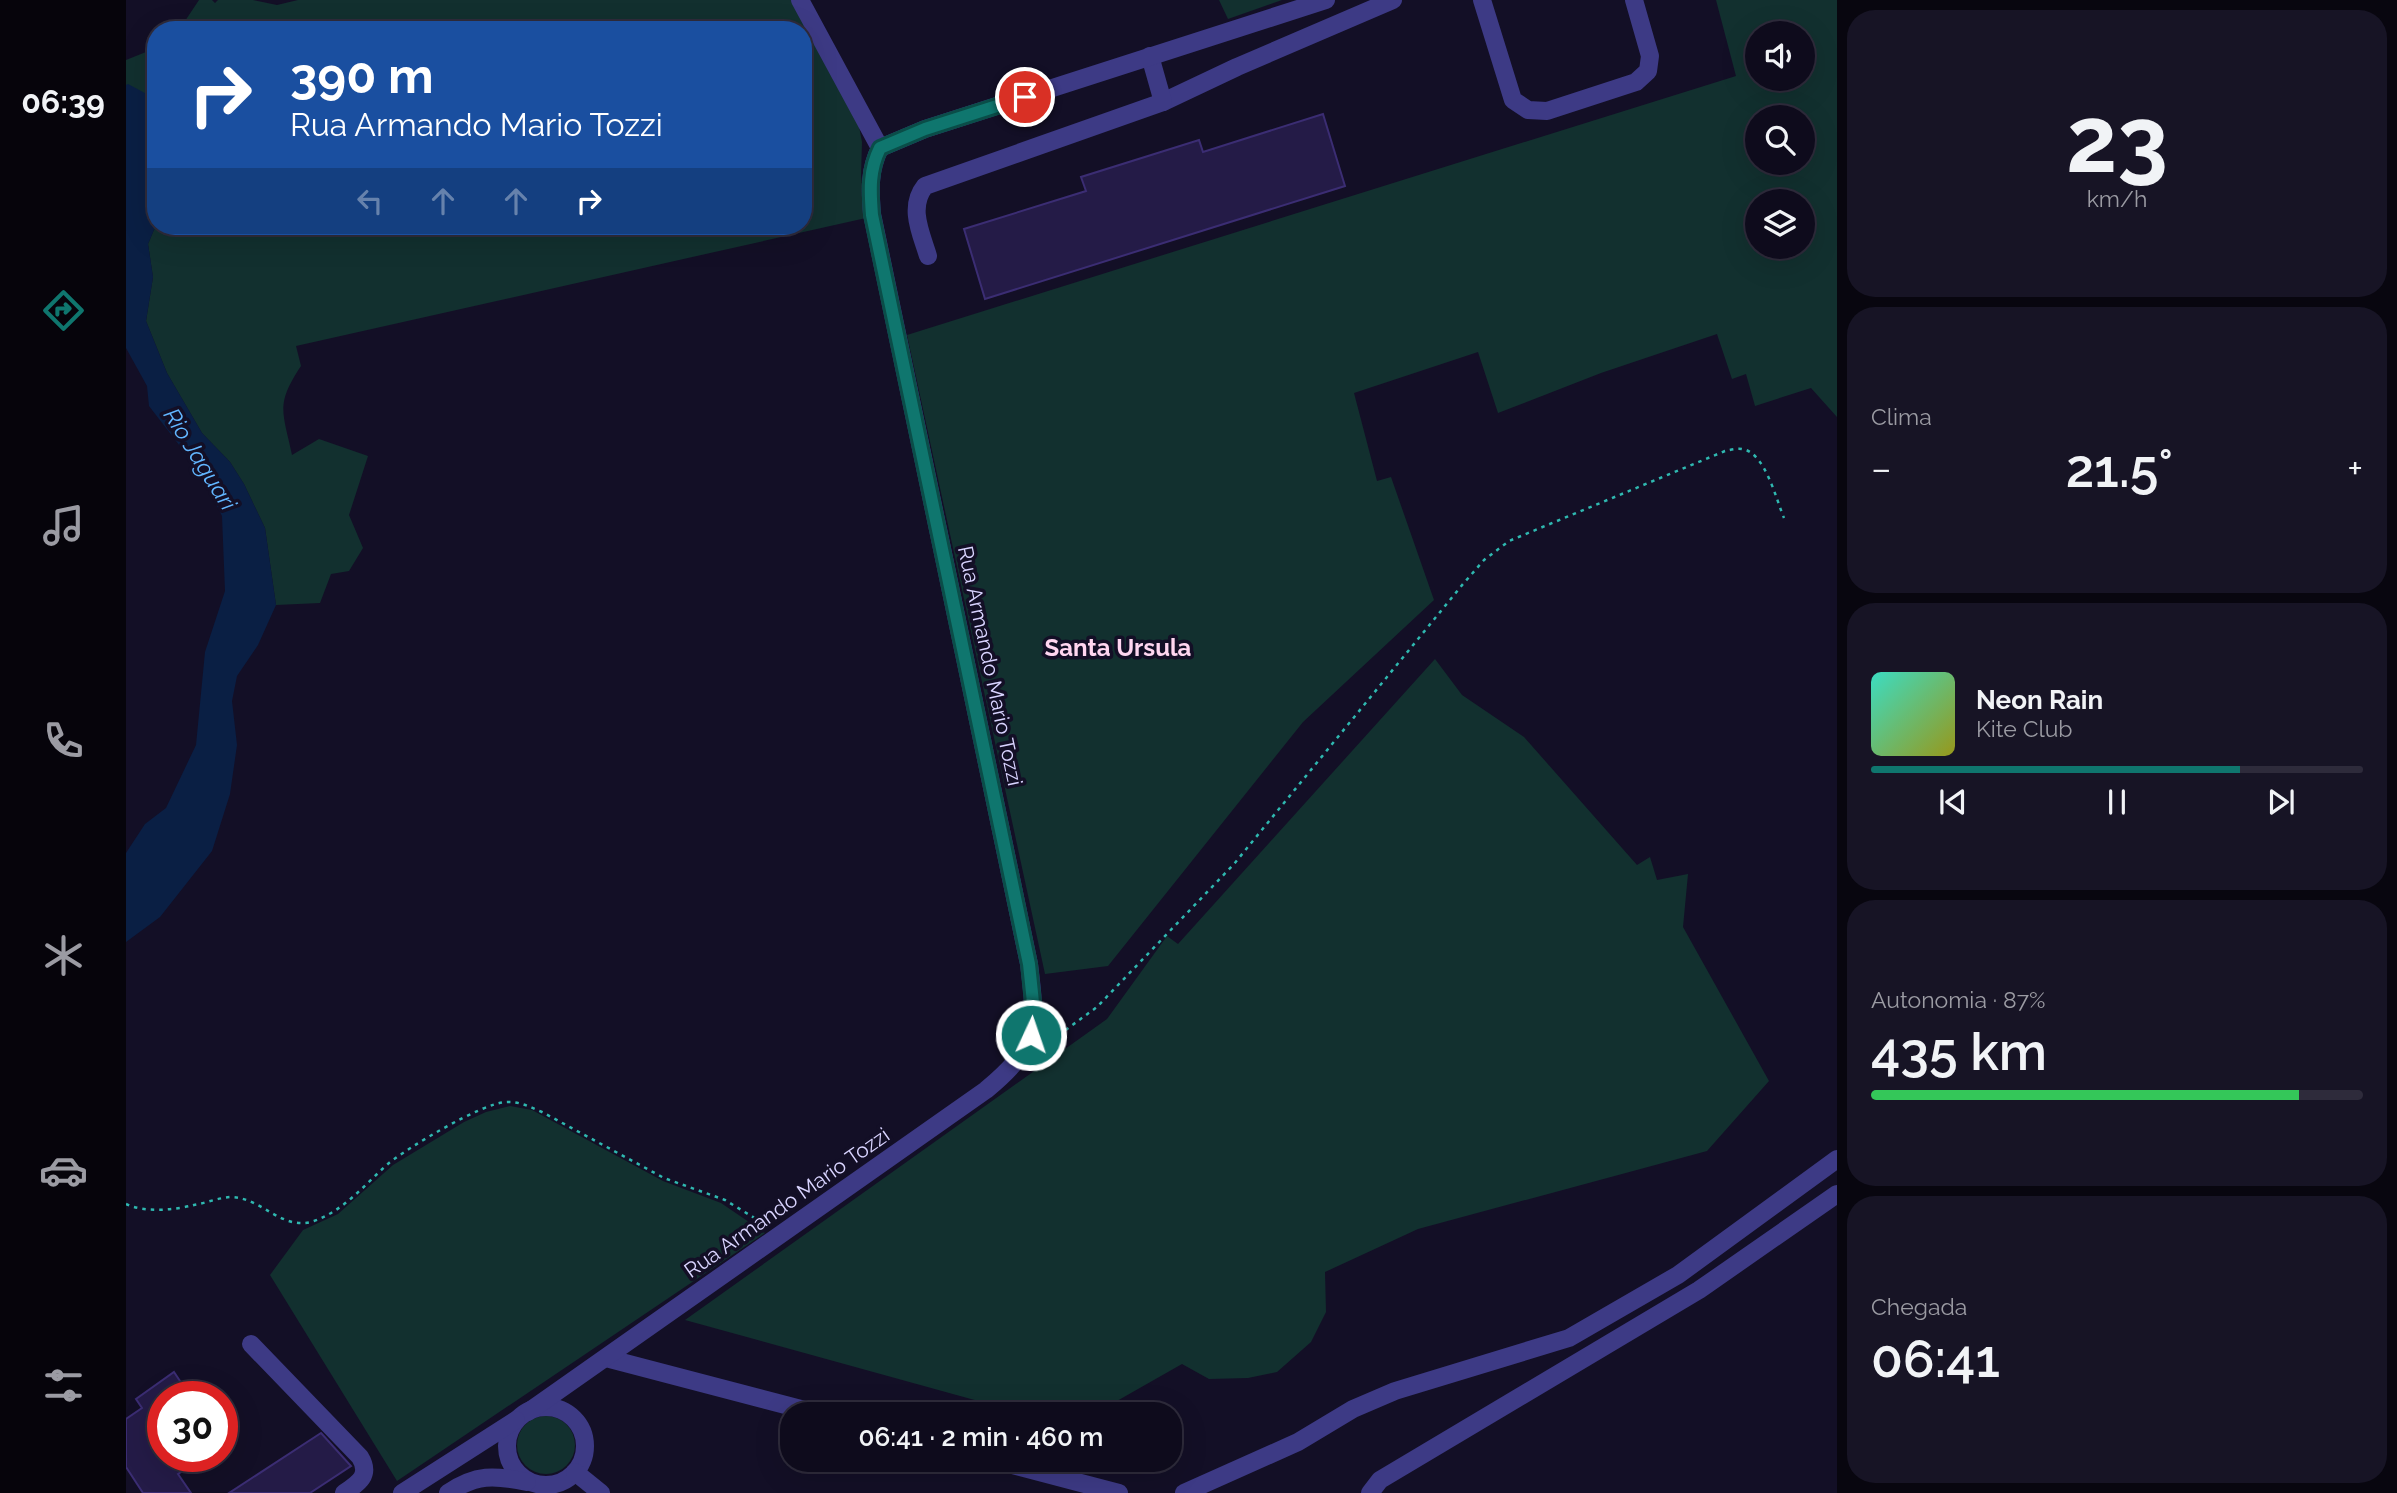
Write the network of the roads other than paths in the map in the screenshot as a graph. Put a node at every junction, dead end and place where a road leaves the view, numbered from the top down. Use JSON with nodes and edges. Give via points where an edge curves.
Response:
{"nodes":[{"id":1,"x":800,"y":0,"type":"edge"},
{"id":2,"x":1326,"y":0,"type":"edge"},
{"id":3,"x":1393,"y":0,"type":"edge"},
{"id":4,"x":1482,"y":0,"type":"edge"},
{"id":5,"x":1634,"y":0,"type":"edge"},
{"id":6,"x":811,"y":21,"type":"edge"},
{"id":7,"x":812,"y":22,"type":"edge"},
{"id":8,"x":1150,"y":56,"type":"junction"},
{"id":9,"x":1163,"y":102,"type":"junction"},
{"id":10,"x":880,"y":148,"type":"junction"},
{"id":11,"x":928,"y":256,"type":"dead end"},
{"id":12,"x":1837,"y":1159,"type":"edge"},
{"id":13,"x":1837,"y":1194,"type":"edge"},
{"id":14,"x":251,"y":1344,"type":"dead end"},
{"id":15,"x":606,"y":1358,"type":"junction"},
{"id":16,"x":780,"y":1404,"type":"edge"},
{"id":17,"x":525,"y":1414,"type":"junction"},
{"id":18,"x":575,"y":1472,"type":"junction"},
{"id":19,"x":1039,"y":1472,"type":"edge"},
{"id":20,"x":538,"y":1485,"type":"junction"},
{"id":21,"x":344,"y":1493,"type":"edge"},
{"id":22,"x":402,"y":1493,"type":"edge"},
{"id":23,"x":448,"y":1493,"type":"edge"},
{"id":24,"x":601,"y":1493,"type":"edge"},
{"id":25,"x":1119,"y":1493,"type":"edge"},
{"id":26,"x":1184,"y":1493,"type":"edge"},
{"id":27,"x":1370,"y":1493,"type":"edge"}],
"edges":[{"from":1,"to":6,"type":"street"},
{"from":2,"to":8,"type":"street"},
{"from":3,"to":9,"type":"street"},
{"from":4,"to":5,"type":"street","via":[[1513,100],[1528,110],[1547,111],[1636,82],[1648,71],[1650,56]]},
{"from":7,"to":10,"type":"street"},
{"from":8,"to":9,"type":"street"},
{"from":8,"to":10,"type":"street"},
{"from":9,"to":11,"type":"street","via":[[925,186],[916,213]]},
{"from":10,"to":15,"type":"street","name":"Rua Armando Mario Tozzi","via":[[870,184],[872,215],[1029,964],[1034,1012],[1031,1035],[1023,1055],[986,1090]]},
{"from":12,"to":26,"type":"street","via":[[1678,1275],[1569,1338],[1395,1391],[1353,1409],[1298,1442]]},
{"from":13,"to":27,"type":"street","via":[[1699,1290],[1380,1480]]},
{"from":14,"to":21,"type":"street","via":[[365,1465],[361,1482]]},
{"from":15,"to":16,"type":"street"},
{"from":15,"to":17,"type":"street","name":"Rua Armando Mario Tozzi"},
{"from":17,"to":18,"type":"street","via":[[556,1409],[578,1423],[585,1448]]},
{"from":17,"to":20,"type":"street","via":[[509,1434],[509,1457],[520,1475]]},
{"from":17,"to":22,"type":"street","name":"Rua Armando Mario Tozzi"},
{"from":18,"to":20,"type":"street","via":[[558,1483]]},
{"from":18,"to":24,"type":"street"},
{"from":19,"to":25,"type":"street"},
{"from":20,"to":23,"type":"street","via":[[480,1477]]}]}
